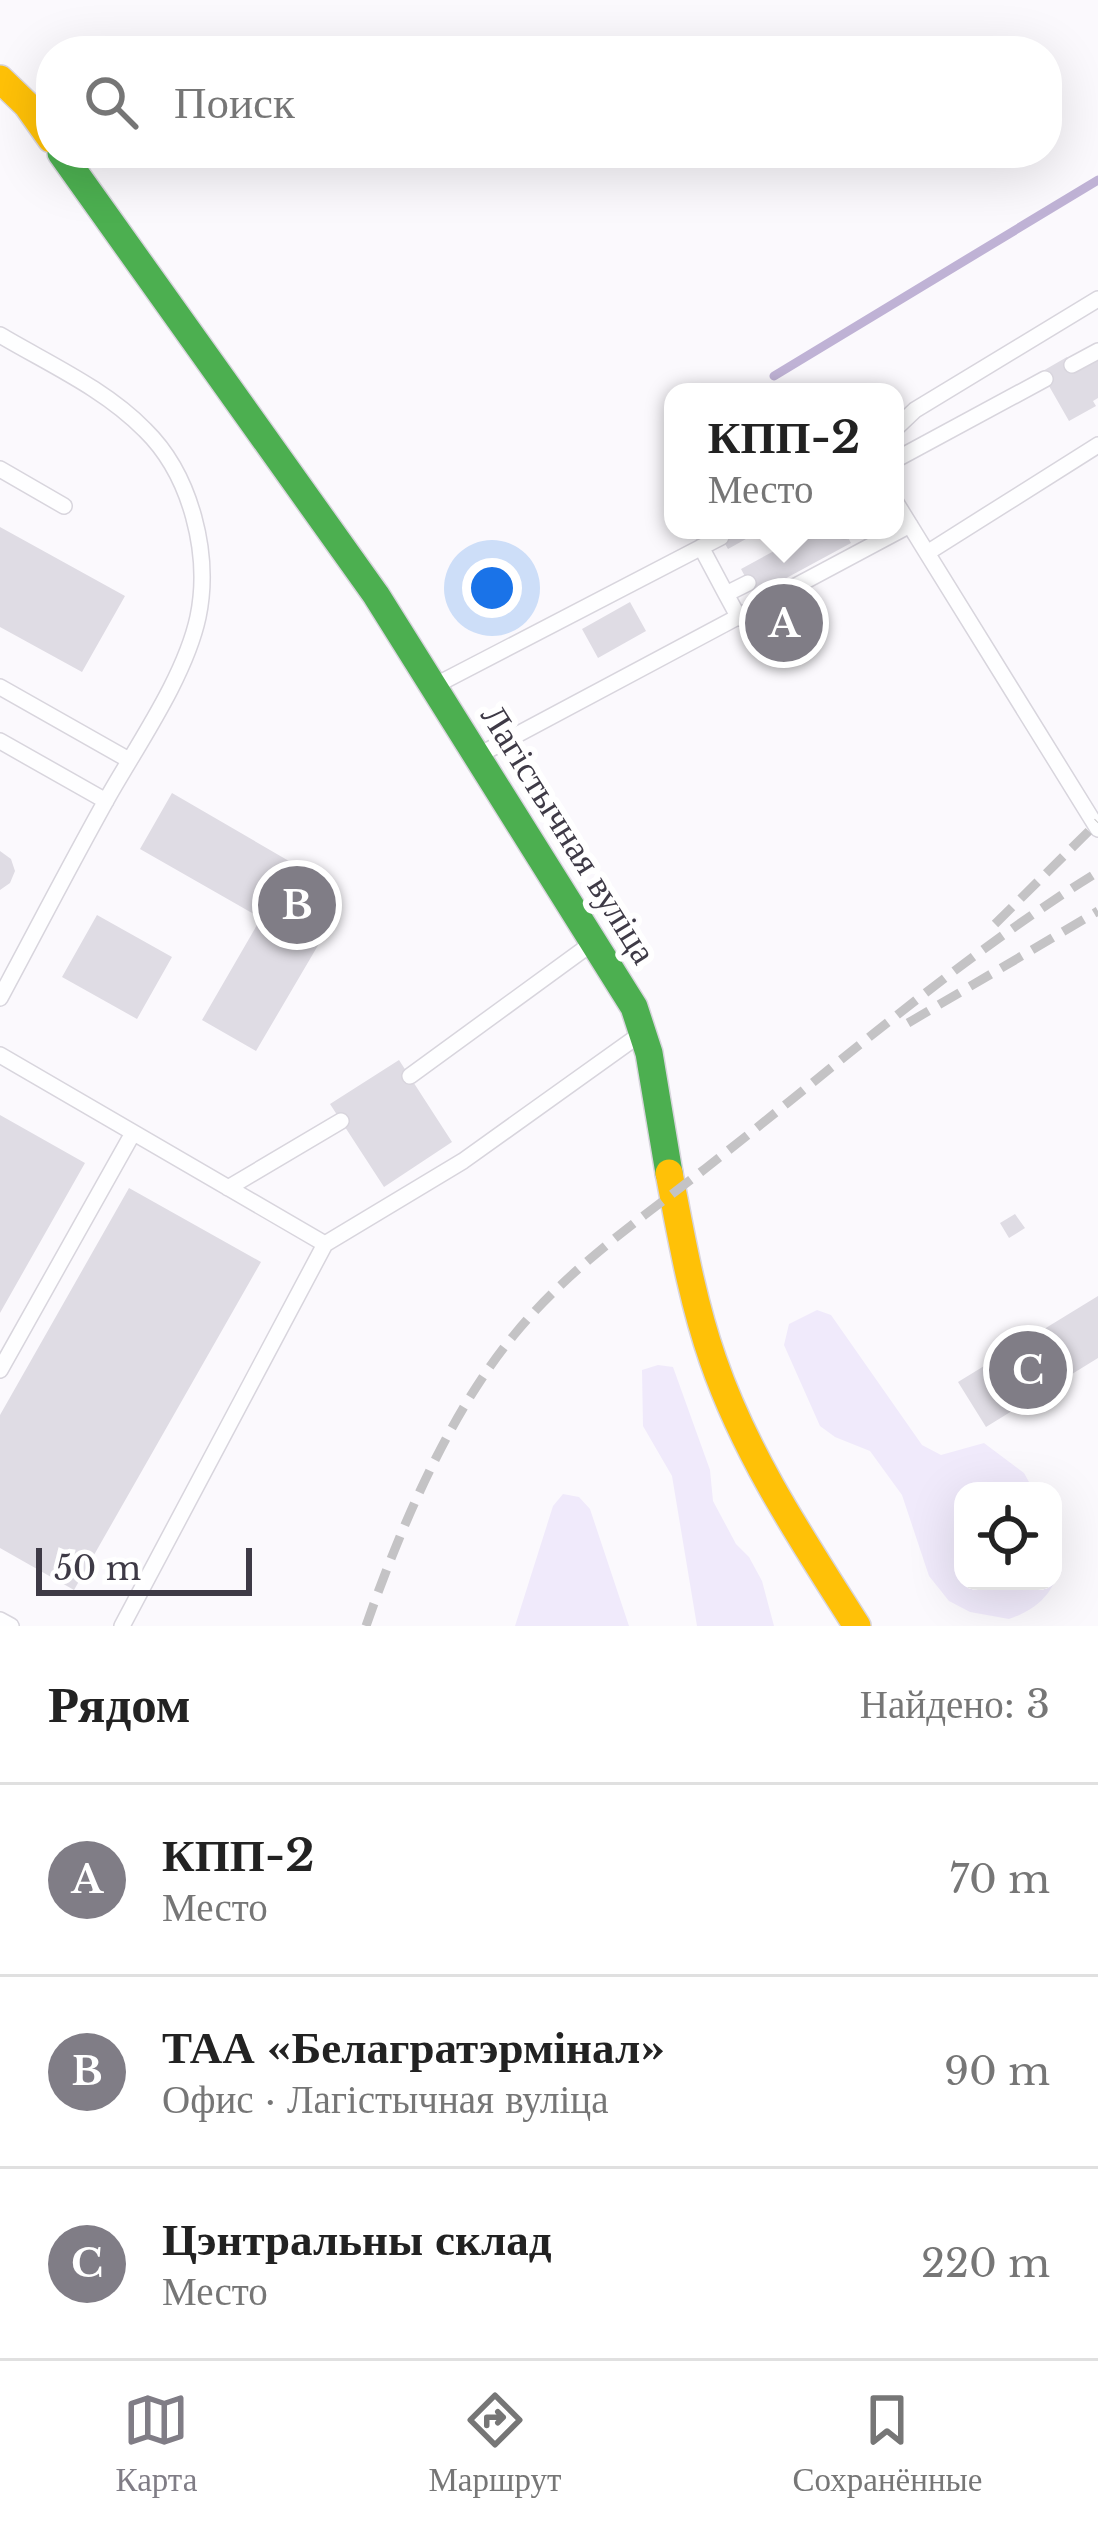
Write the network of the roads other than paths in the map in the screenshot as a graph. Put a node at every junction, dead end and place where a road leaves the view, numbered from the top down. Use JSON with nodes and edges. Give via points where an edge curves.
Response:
{"nodes":[{"id":1,"x":0,"y":79,"type":"edge"},
{"id":2,"x":36,"y":118,"type":"edge"},
{"id":3,"x":72,"y":168,"type":"edge"},
{"id":4,"x":1098,"y":299,"type":"edge"},
{"id":5,"x":0,"y":335,"type":"edge"},
{"id":6,"x":1098,"y":351,"type":"edge"},
{"id":7,"x":1072,"y":365,"type":"dead end"},
{"id":8,"x":1045,"y":380,"type":"dead end"},
{"id":9,"x":904,"y":420,"type":"edge"},
{"id":10,"x":1098,"y":445,"type":"edge"},
{"id":11,"x":904,"y":455,"type":"edge"},
{"id":12,"x":0,"y":470,"type":"edge"},
{"id":13,"x":64,"y":506,"type":"dead end"},
{"id":14,"x":904,"y":516,"type":"edge"},
{"id":15,"x":910,"y":525,"type":"junction"},
{"id":16,"x":904,"y":528,"type":"edge"},
{"id":17,"x":716,"y":539,"type":"edge"},
{"id":18,"x":884,"y":539,"type":"edge"},
{"id":19,"x":701,"y":547,"type":"junction"},
{"id":20,"x":927,"y":553,"type":"junction"},
{"id":21,"x":748,"y":583,"type":"dead end"},
{"id":22,"x":726,"y":594,"type":"junction"},
{"id":23,"x":739,"y":618,"type":"junction"},
{"id":24,"x":436,"y":686,"type":"junction"},
{"id":25,"x":0,"y":687,"type":"edge"},
{"id":26,"x":0,"y":742,"type":"edge"},
{"id":27,"x":479,"y":755,"type":"junction"},
{"id":28,"x":129,"y":760,"type":"junction"},
{"id":29,"x":106,"y":801,"type":"junction"},
{"id":30,"x":1098,"y":829,"type":"edge"},
{"id":31,"x":595,"y":940,"type":"junction"},
{"id":32,"x":0,"y":998,"type":"edge"},
{"id":33,"x":644,"y":1031,"type":"junction"},
{"id":34,"x":0,"y":1055,"type":"edge"},
{"id":35,"x":410,"y":1076,"type":"dead end"},
{"id":36,"x":341,"y":1121,"type":"dead end"},
{"id":37,"x":133,"y":1132,"type":"junction"},
{"id":38,"x":228,"y":1188,"type":"junction"},
{"id":39,"x":326,"y":1244,"type":"junction"},
{"id":40,"x":0,"y":1370,"type":"edge"},
{"id":41,"x":0,"y":1620,"type":"edge"},
{"id":42,"x":10,"y":1626,"type":"edge"},
{"id":43,"x":122,"y":1626,"type":"edge"},
{"id":44,"x":857,"y":1626,"type":"edge"}],
"edges":[{"from":1,"to":2,"type":"street"},
{"from":3,"to":24,"type":"street","name":"Лагістычная вуліца"},
{"from":4,"to":9,"type":"lane"},
{"from":5,"to":28,"type":"lane","via":[[146,430],[192,512],[198,617]]},
{"from":6,"to":7,"type":"lane"},
{"from":8,"to":11,"type":"lane"},
{"from":10,"to":20,"type":"lane"},
{"from":12,"to":13,"type":"lane"},
{"from":14,"to":15,"type":"lane"},
{"from":15,"to":16,"type":"lane"},
{"from":15,"to":20,"type":"lane"},
{"from":17,"to":19,"type":"lane"},
{"from":18,"to":23,"type":"lane"},
{"from":19,"to":22,"type":"lane"},
{"from":19,"to":24,"type":"lane"},
{"from":20,"to":30,"type":"lane"},
{"from":21,"to":22,"type":"lane"},
{"from":22,"to":23,"type":"lane"},
{"from":23,"to":27,"type":"lane"},
{"from":24,"to":27,"type":"street","name":"Лагістычная вуліца"},
{"from":25,"to":28,"type":"lane"},
{"from":26,"to":29,"type":"lane"},
{"from":27,"to":31,"type":"street","name":"Лагістычная вуліца"},
{"from":28,"to":29,"type":"lane"},
{"from":29,"to":32,"type":"lane"},
{"from":31,"to":33,"type":"street","name":"Лагістычная вуліца"},
{"from":31,"to":35,"type":"lane"},
{"from":33,"to":39,"type":"lane","via":[[463,1161]]},
{"from":33,"to":44,"type":"street","name":"Лагістычная вуліца","via":[[700,1318],[725,1398],[762,1476]]},
{"from":34,"to":37,"type":"lane"},
{"from":36,"to":38,"type":"lane"},
{"from":37,"to":38,"type":"lane"},
{"from":37,"to":40,"type":"lane"},
{"from":38,"to":39,"type":"lane"},
{"from":39,"to":43,"type":"lane"},
{"from":41,"to":42,"type":"lane"}]}
